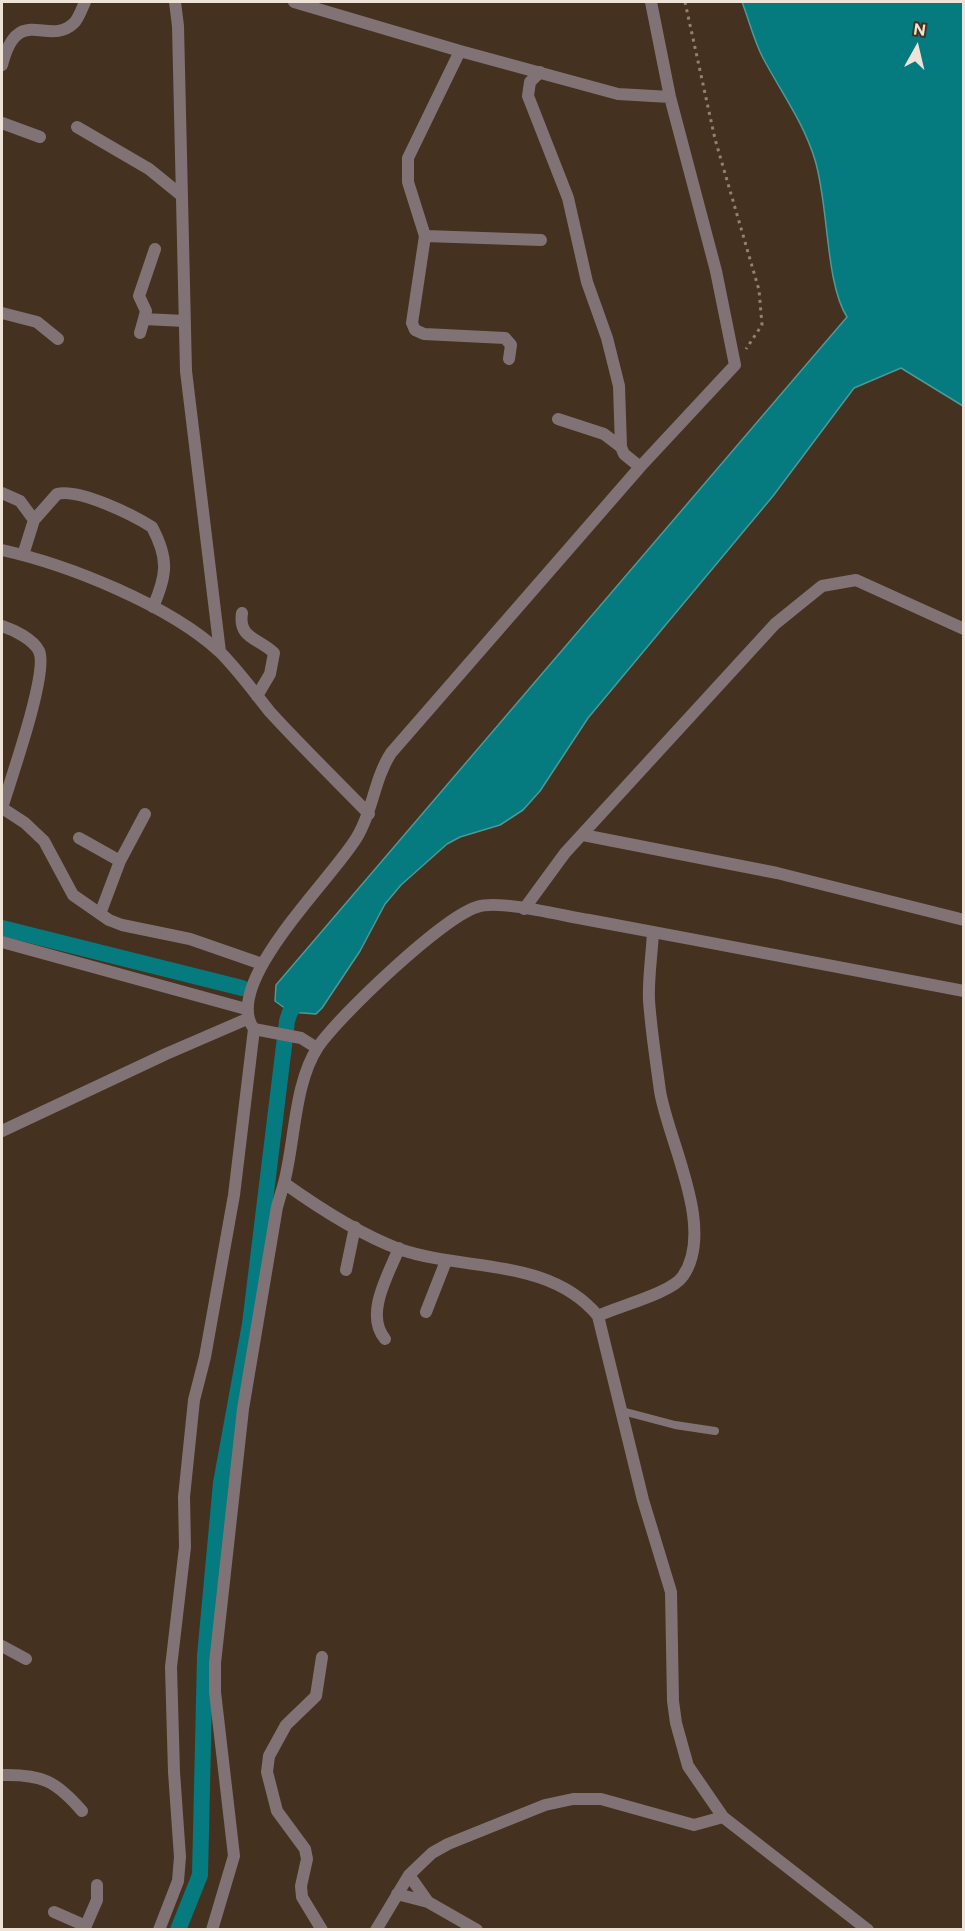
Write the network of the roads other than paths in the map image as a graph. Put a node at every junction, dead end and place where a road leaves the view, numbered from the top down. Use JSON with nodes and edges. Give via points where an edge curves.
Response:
{"nodes":[{"id":1,"x":85,"y":2,"type":"edge"},
{"id":2,"x":175,"y":2,"type":"edge"},
{"id":3,"x":294,"y":2,"type":"edge"},
{"id":4,"x":651,"y":2,"type":"edge"},
{"id":5,"x":460,"y":51,"type":"junction"},
{"id":6,"x":2,"y":65,"type":"edge"},
{"id":7,"x":540,"y":72,"type":"junction"},
{"id":8,"x":670,"y":97,"type":"junction"},
{"id":9,"x":2,"y":123,"type":"edge"},
{"id":10,"x":77,"y":127,"type":"dead end"},
{"id":11,"x":40,"y":136,"type":"dead end"},
{"id":12,"x":181,"y":195,"type":"junction"},
{"id":13,"x":425,"y":236,"type":"junction"},
{"id":14,"x":541,"y":240,"type":"dead end"},
{"id":15,"x":155,"y":249,"type":"dead end"},
{"id":16,"x":2,"y":313,"type":"edge"},
{"id":17,"x":144,"y":320,"type":"junction"},
{"id":18,"x":185,"y":321,"type":"junction"},
{"id":19,"x":140,"y":333,"type":"dead end"},
{"id":20,"x":58,"y":339,"type":"dead end"},
{"id":21,"x":509,"y":359,"type":"dead end"},
{"id":22,"x":558,"y":419,"type":"dead end"},
{"id":23,"x":621,"y":447,"type":"junction"},
{"id":24,"x":640,"y":467,"type":"junction"},
{"id":25,"x":2,"y":493,"type":"edge"},
{"id":26,"x":34,"y":520,"type":"junction"},
{"id":27,"x":2,"y":550,"type":"edge"},
{"id":28,"x":23,"y":555,"type":"junction"},
{"id":29,"x":153,"y":607,"type":"junction"},
{"id":30,"x":242,"y":613,"type":"dead end"},
{"id":31,"x":2,"y":626,"type":"edge"},
{"id":32,"x":963,"y":629,"type":"edge"},
{"id":33,"x":220,"y":652,"type":"junction"},
{"id":34,"x":257,"y":696,"type":"junction"},
{"id":35,"x":2,"y":808,"type":"edge"},
{"id":36,"x":145,"y":814,"type":"dead end"},
{"id":37,"x":369,"y":814,"type":"junction"},
{"id":38,"x":583,"y":835,"type":"junction"},
{"id":39,"x":79,"y":838,"type":"dead end"},
{"id":40,"x":120,"y":861,"type":"junction"},
{"id":41,"x":524,"y":909,"type":"junction"},
{"id":42,"x":100,"y":914,"type":"junction"},
{"id":43,"x":963,"y":920,"type":"edge"},
{"id":44,"x":653,"y":932,"type":"junction"},
{"id":45,"x":2,"y":942,"type":"edge"},
{"id":46,"x":262,"y":964,"type":"junction"},
{"id":47,"x":963,"y":991,"type":"edge"},
{"id":48,"x":249,"y":1019,"type":"junction"},
{"id":49,"x":317,"y":1048,"type":"junction"},
{"id":50,"x":2,"y":1131,"type":"edge"},
{"id":51,"x":284,"y":1183,"type":"junction"},
{"id":52,"x":355,"y":1227,"type":"junction"},
{"id":53,"x":399,"y":1248,"type":"junction"},
{"id":54,"x":446,"y":1261,"type":"junction"},
{"id":55,"x":346,"y":1270,"type":"dead end"},
{"id":56,"x":426,"y":1312,"type":"dead end"},
{"id":57,"x":598,"y":1316,"type":"junction"},
{"id":58,"x":385,"y":1339,"type":"dead end"},
{"id":59,"x":622,"y":1411,"type":"junction"},
{"id":60,"x":715,"y":1431,"type":"dead end"},
{"id":61,"x":2,"y":1646,"type":"edge"},
{"id":62,"x":322,"y":1657,"type":"dead end"},
{"id":63,"x":26,"y":1659,"type":"dead end"},
{"id":64,"x":2,"y":1775,"type":"edge"},
{"id":65,"x":82,"y":1811,"type":"dead end"},
{"id":66,"x":723,"y":1817,"type":"junction"},
{"id":67,"x":409,"y":1875,"type":"junction"},
{"id":68,"x":98,"y":1885,"type":"dead end"},
{"id":69,"x":397,"y":1894,"type":"junction"},
{"id":70,"x":428,"y":1902,"type":"junction"},
{"id":71,"x":54,"y":1912,"type":"dead end"},
{"id":72,"x":85,"y":1928,"type":"edge"},
{"id":73,"x":159,"y":1929,"type":"edge"},
{"id":74,"x":212,"y":1929,"type":"edge"},
{"id":75,"x":322,"y":1929,"type":"edge"},
{"id":76,"x":376,"y":1929,"type":"edge"},
{"id":77,"x":477,"y":1929,"type":"edge"},
{"id":78,"x":868,"y":1929,"type":"edge"}],
"edges":[{"from":1,"to":6,"type":"street","via":[[74,23],[61,30],[37,29],[13,36]]},
{"from":2,"to":12,"type":"street"},
{"from":3,"to":5,"type":"street"},
{"from":4,"to":8,"type":"street"},
{"from":5,"to":7,"type":"street"},
{"from":5,"to":13,"type":"street","via":[[408,158],[408,183]]},
{"from":7,"to":8,"type":"street","via":[[618,94]]},
{"from":7,"to":23,"type":"street","via":[[530,82],[528,96],[568,198],[587,282],[607,338],[619,386]]},
{"from":8,"to":24,"type":"street","via":[[716,271],[735,365]]},
{"from":9,"to":11,"type":"street"},
{"from":10,"to":12,"type":"street","via":[[132,158]]},
{"from":12,"to":18,"type":"street"},
{"from":13,"to":14,"type":"street"},
{"from":13,"to":21,"type":"street","via":[[413,327],[424,334],[504,338],[511,345]]},
{"from":15,"to":17,"type":"street","via":[[139,296],[146,311]]},
{"from":16,"to":20,"type":"street","via":[[37,322]]},
{"from":17,"to":18,"type":"street"},
{"from":17,"to":19,"type":"street"},
{"from":18,"to":33,"type":"street","via":[[189,402]]},
{"from":22,"to":23,"type":"street","via":[[604,434]]},
{"from":23,"to":24,"type":"street"},
{"from":24,"to":37,"type":"street","via":[[391,753],[378,778]]},
{"from":25,"to":26,"type":"street","via":[[20,501]]},
{"from":26,"to":28,"type":"street"},
{"from":26,"to":29,"type":"street","via":[[57,494],[70,493],[152,527],[164,557],[165,580]]},
{"from":27,"to":28,"type":"street"},
{"from":28,"to":29,"type":"street"},
{"from":29,"to":33,"type":"street"},
{"from":30,"to":34,"type":"street","via":[[246,634],[274,653],[270,674]]},
{"from":31,"to":35,"type":"street","via":[[34,645],[41,662],[39,686]]},
{"from":32,"to":38,"type":"street","via":[[856,580],[822,586],[775,624]]},
{"from":33,"to":34,"type":"street"},
{"from":34,"to":37,"type":"street"},
{"from":35,"to":42,"type":"street","via":[[36,832],[73,895]]},
{"from":36,"to":40,"type":"street"},
{"from":37,"to":46,"type":"street","via":[[343,858]]},
{"from":38,"to":41,"type":"street"},
{"from":38,"to":43,"type":"street","via":[[777,873]]},
{"from":39,"to":40,"type":"street"},
{"from":40,"to":42,"type":"street"},
{"from":41,"to":44,"type":"street"},
{"from":41,"to":49,"type":"street","via":[[475,907],[444,927],[380,980]]},
{"from":42,"to":46,"type":"street","via":[[122,925],[190,939]]},
{"from":44,"to":47,"type":"street"},
{"from":44,"to":57,"type":"street","via":[[649,998],[652,1034],[661,1094],[688,1197],[694,1237],[692,1254],[682,1278],[669,1289]]},
{"from":45,"to":48,"type":"street"},
{"from":46,"to":48,"type":"street","via":[[255,977]]},
{"from":48,"to":49,"type":"street","via":[[267,1032],[302,1038]]},
{"from":48,"to":50,"type":"street"},
{"from":48,"to":73,"type":"street","via":[[234,1195],[194,1400],[184,1497],[185,1547],[171,1667],[180,1857],[178,1881]]},
{"from":49,"to":51,"type":"street","via":[[303,1087]]},
{"from":51,"to":52,"type":"street"},
{"from":51,"to":74,"type":"street","via":[[243,1408],[218,1636],[215,1692],[234,1856]]},
{"from":52,"to":53,"type":"street"},
{"from":52,"to":55,"type":"street"},
{"from":53,"to":54,"type":"street"},
{"from":53,"to":58,"type":"street","via":[[378,1308],[378,1327]]},
{"from":54,"to":56,"type":"street"},
{"from":54,"to":57,"type":"street","via":[[528,1273],[550,1281],[586,1303]]},
{"from":57,"to":59,"type":"street"},
{"from":59,"to":60,"type":"lane"},
{"from":59,"to":66,"type":"street","via":[[671,1592],[673,1701],[680,1741],[688,1766]]},
{"from":61,"to":63,"type":"street"},
{"from":62,"to":75,"type":"street","via":[[315,1696],[286,1725],[269,1756],[267,1772],[277,1811],[305,1849],[302,1897]]},
{"from":64,"to":65,"type":"street","via":[[38,1776],[64,1790]]},
{"from":66,"to":67,"type":"street","via":[[694,1825],[614,1801],[565,1800],[448,1844]]},
{"from":66,"to":78,"type":"street"},
{"from":67,"to":69,"type":"street"},
{"from":67,"to":70,"type":"street"},
{"from":68,"to":72,"type":"street","via":[[97,1900]]},
{"from":69,"to":70,"type":"street"},
{"from":69,"to":76,"type":"street"},
{"from":70,"to":77,"type":"street"},
{"from":71,"to":72,"type":"street"}]}
